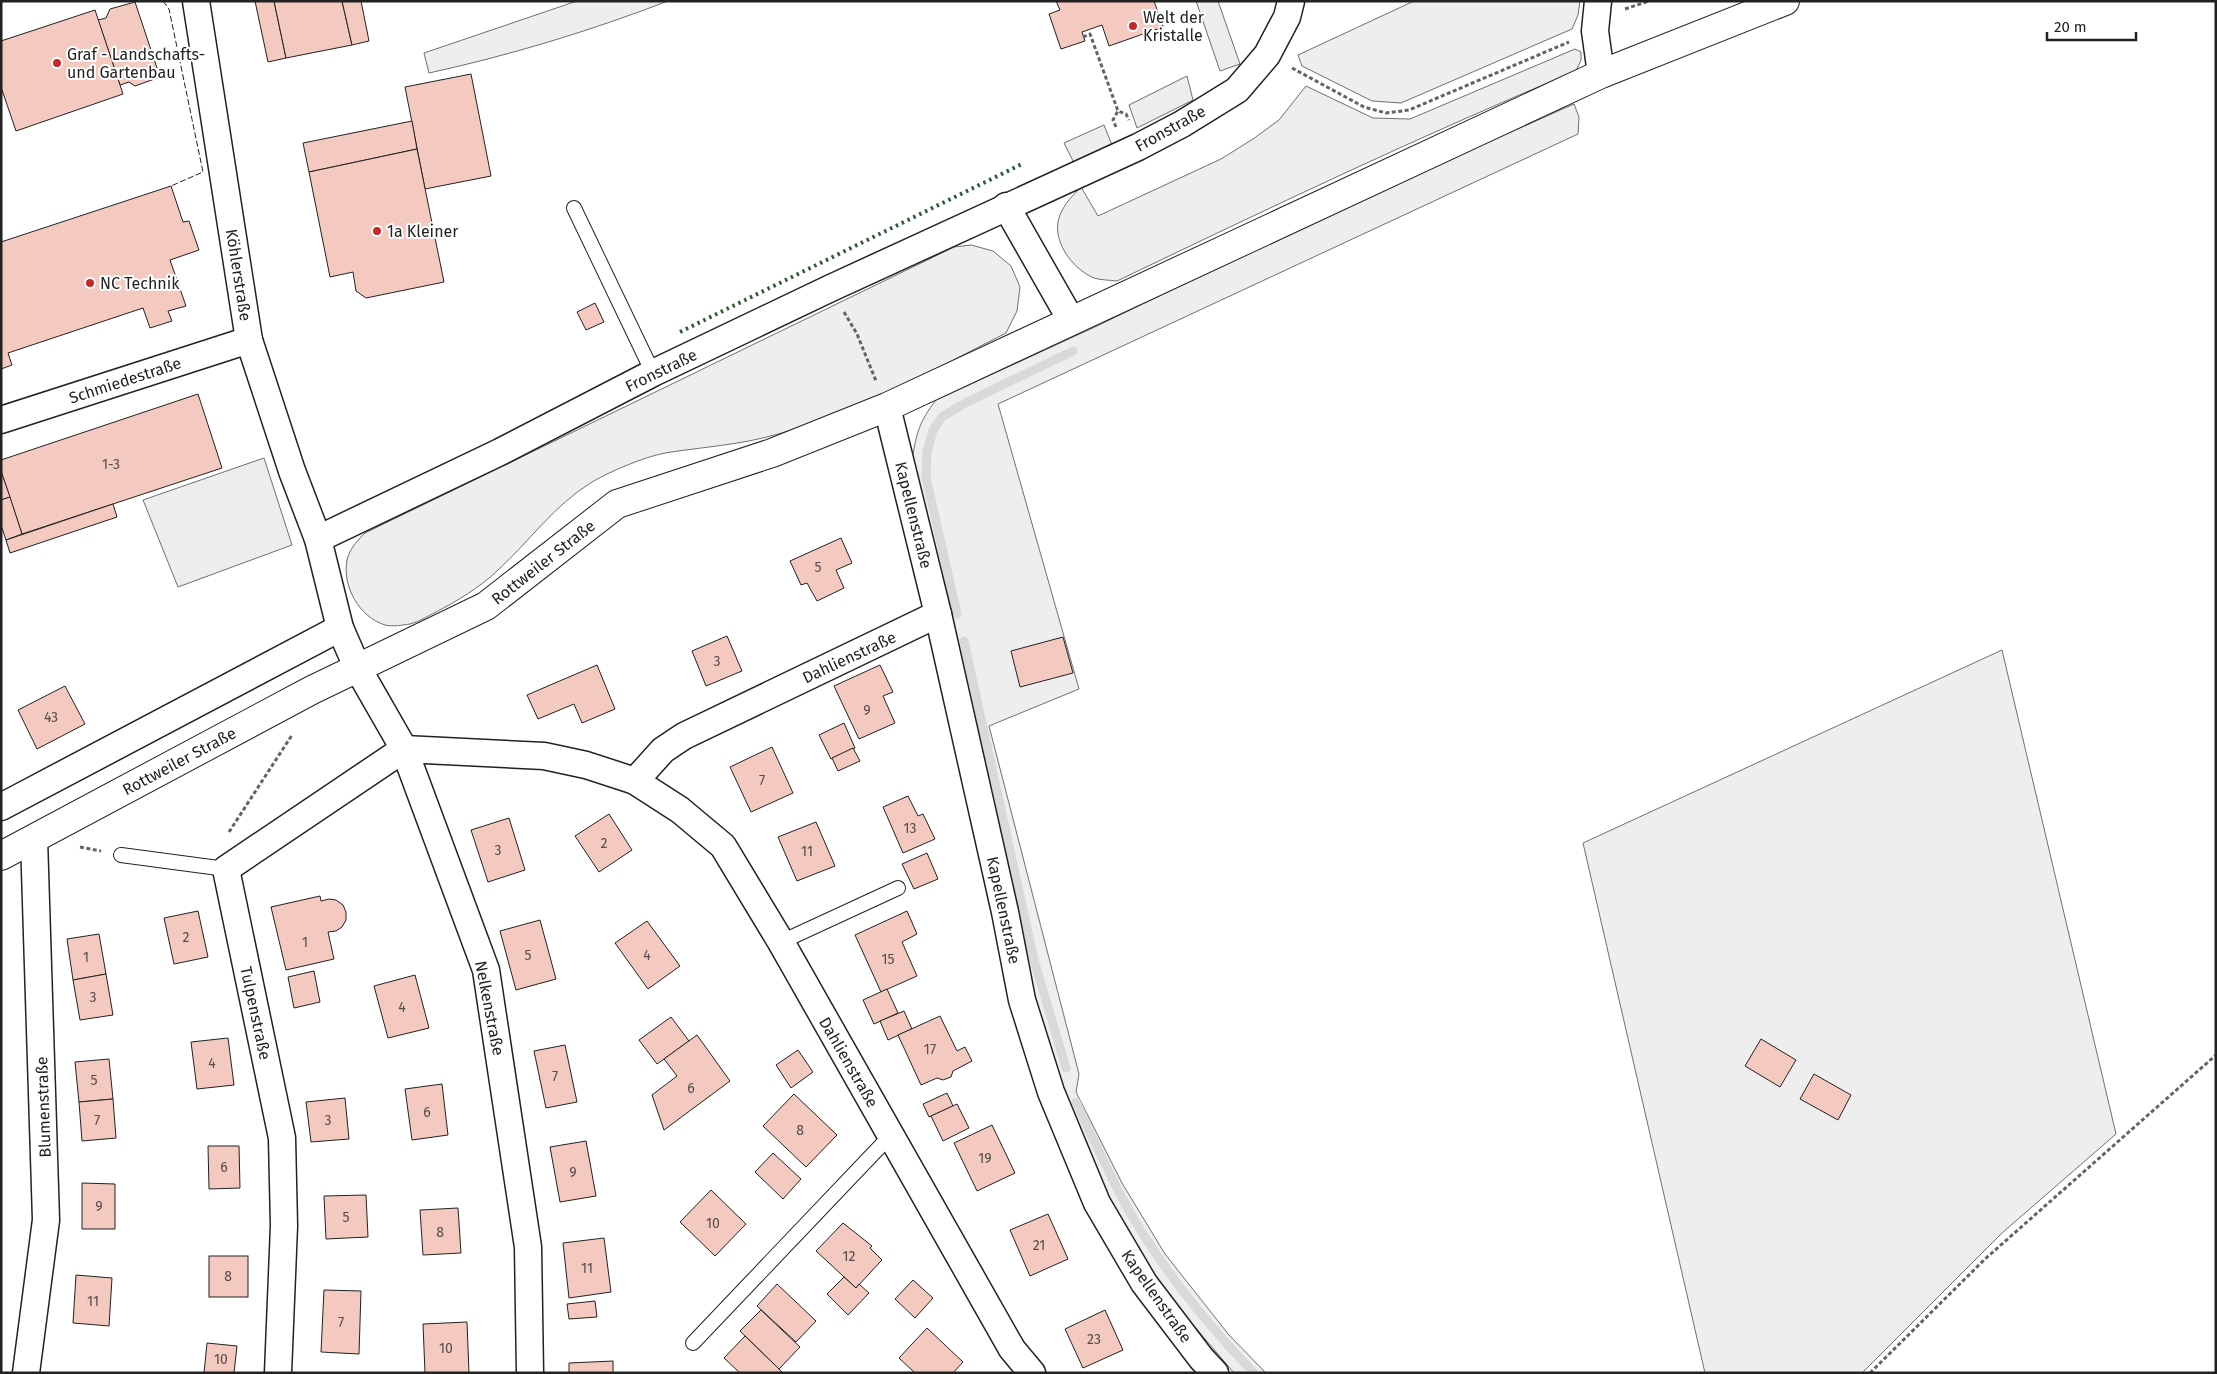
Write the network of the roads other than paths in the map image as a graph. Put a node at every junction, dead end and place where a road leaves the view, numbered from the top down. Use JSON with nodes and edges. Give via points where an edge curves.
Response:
{"nodes":[{"id":1,"x":196,"y":1,"type":"edge"},
{"id":2,"x":1290,"y":1,"type":"edge"},
{"id":3,"x":1598,"y":1,"type":"edge"},
{"id":4,"x":1785,"y":1,"type":"edge"},
{"id":5,"x":1601,"y":74,"type":"junction"},
{"id":6,"x":1006,"y":206,"type":"junction"},
{"id":7,"x":574,"y":208,"type":"dead end"},
{"id":8,"x":1070,"y":320,"type":"junction"},
{"id":9,"x":249,"y":340,"type":"junction"},
{"id":10,"x":654,"y":373,"type":"junction"},
{"id":11,"x":887,"y":407,"type":"junction"},
{"id":12,"x":1,"y":420,"type":"edge"},
{"id":13,"x":318,"y":539,"type":"junction"},
{"id":14,"x":938,"y":614,"type":"junction"},
{"id":15,"x":340,"y":628,"type":"junction"},
{"id":16,"x":357,"y":667,"type":"junction"},
{"id":17,"x":404,"y":749,"type":"junction"},
{"id":18,"x":635,"y":781,"type":"junction"},
{"id":19,"x":1,"y":806,"type":"edge"},
{"id":20,"x":34,"y":840,"type":"junction"},
{"id":21,"x":121,"y":854,"type":"dead end"},
{"id":22,"x":1,"y":856,"type":"edge"},
{"id":23,"x":226,"y":869,"type":"junction"},
{"id":24,"x":898,"y":888,"type":"dead end"},
{"id":25,"x":781,"y":942,"type":"junction"},
{"id":26,"x":891,"y":1135,"type":"junction"},
{"id":27,"x":692,"y":1343,"type":"dead end"},
{"id":28,"x":1200,"y":1368,"type":"edge"},
{"id":29,"x":26,"y":1373,"type":"edge"},
{"id":30,"x":278,"y":1373,"type":"edge"},
{"id":31,"x":530,"y":1373,"type":"edge"},
{"id":32,"x":1032,"y":1373,"type":"edge"}],
"edges":[{"from":1,"to":9,"type":"street","name":"Köhlerstraße"},
{"from":2,"to":6,"type":"street","name":"Fronstraße","via":[[1287,17],[1267,55],[1237,90],[1138,147]]},
{"from":3,"to":5,"type":"street","via":[[1595,31]]},
{"from":4,"to":5,"type":"street","name":"Rottweiler Straße"},
{"from":5,"to":8,"type":"street","name":"Rottweiler Straße"},
{"from":6,"to":8,"type":"street"},
{"from":6,"to":10,"type":"street","name":"Fronstraße"},
{"from":7,"to":10,"type":"lane"},
{"from":8,"to":11,"type":"street","name":"Rottweiler Straße"},
{"from":9,"to":12,"type":"street","name":"Schmiedestraße"},
{"from":9,"to":13,"type":"street","name":"Köhlerstraße"},
{"from":10,"to":13,"type":"street","name":"Fronstraße","via":[[500,452]]},
{"from":11,"to":14,"type":"street","name":"Kapellenstraße"},
{"from":11,"to":16,"type":"street","name":"Rottweiler Straße","via":[[772,453],[617,504],[486,606]]},
{"from":13,"to":15,"type":"street"},
{"from":14,"to":18,"type":"street","name":"Dahlienstraße","via":[[684,736],[663,750]]},
{"from":14,"to":28,"type":"street","name":"Kapellenstraße","via":[[1022,1000],[1051,1092],[1097,1203]]},
{"from":15,"to":16,"type":"street"},
{"from":15,"to":19,"type":"street"},
{"from":16,"to":17,"type":"street","name":"Nelkenstraße"},
{"from":16,"to":20,"type":"street","name":"Rottweiler Straße"},
{"from":17,"to":18,"type":"street","name":"Dahlienstraße","via":[[544,756],[586,764]]},
{"from":17,"to":23,"type":"street"},
{"from":17,"to":31,"type":"street","name":"Nelkenstraße","via":[[486,970],[528,1247]]},
{"from":18,"to":25,"type":"street","name":"Dahlienstraße","via":[[680,810],[723,846]]},
{"from":20,"to":22,"type":"street","name":"Rottweiler Straße"},
{"from":20,"to":29,"type":"street","name":"Blumenstraße","via":[[46,1220]]},
{"from":21,"to":23,"type":"lane"},
{"from":23,"to":30,"type":"street","name":"Tulpenstraße","via":[[282,1138],[284,1226]]},
{"from":24,"to":25,"type":"lane"},
{"from":25,"to":26,"type":"street","name":"Dahlienstraße"},
{"from":26,"to":27,"type":"lane"},
{"from":26,"to":32,"type":"street","name":"Dahlienstraße","via":[[1012,1349]]}]}
